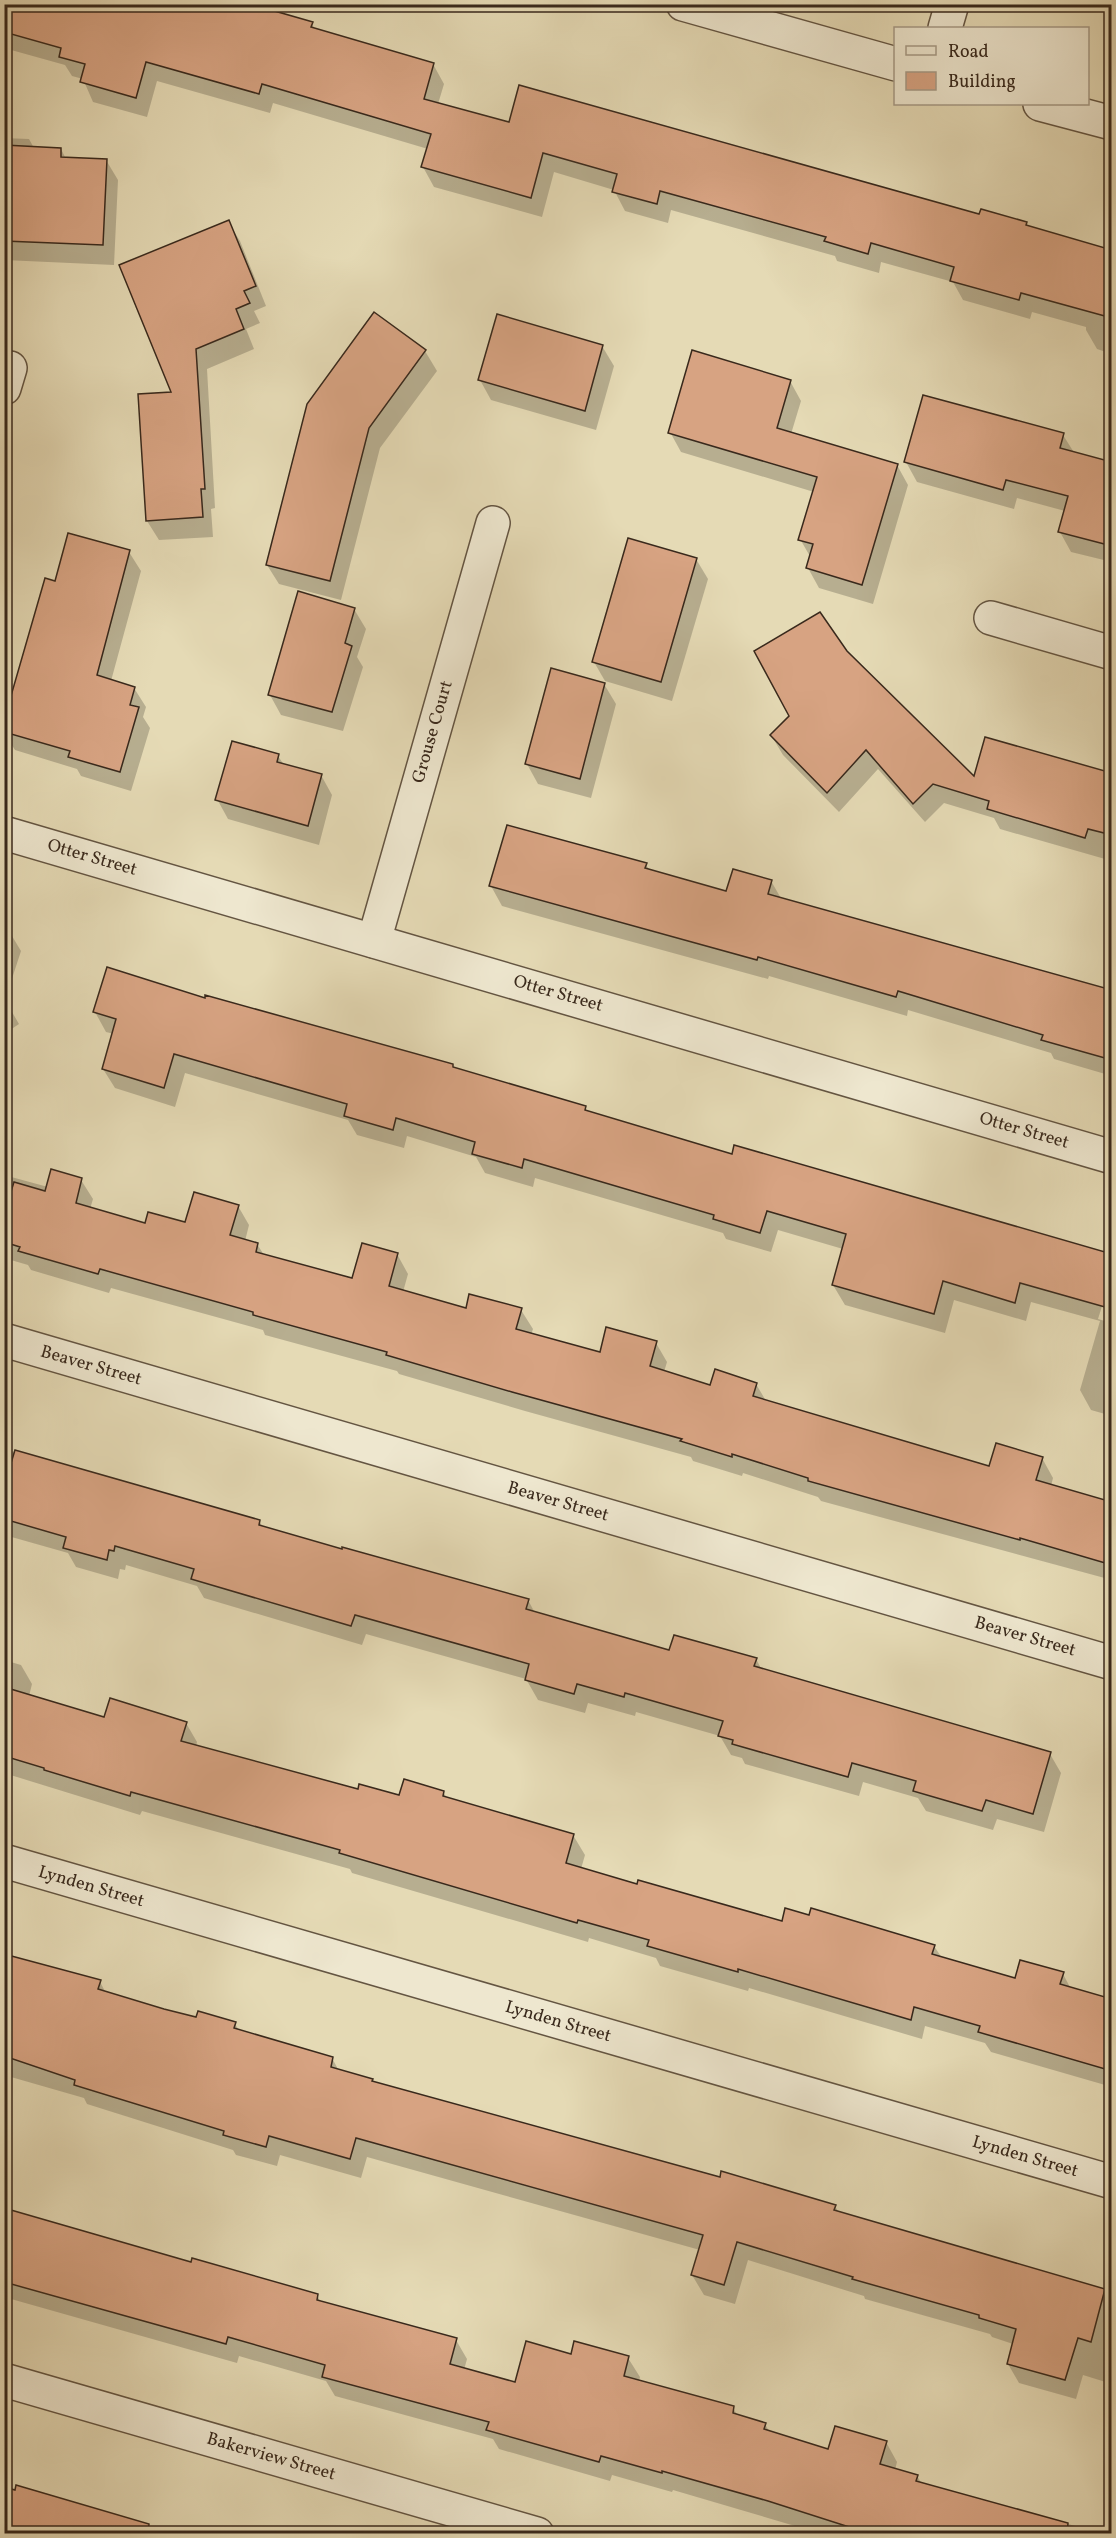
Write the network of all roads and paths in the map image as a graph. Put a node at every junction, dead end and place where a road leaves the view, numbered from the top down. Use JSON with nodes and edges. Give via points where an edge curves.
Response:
{"nodes":[{"id":1,"x":683,"y":4,"type":"edge"},
{"id":2,"x":952,"y":4,"type":"edge"},
{"id":3,"x":945,"y":27,"type":"edge"},
{"id":4,"x":894,"y":63,"type":"edge"},
{"id":5,"x":1044,"y":105,"type":"edge"},
{"id":6,"x":1112,"y":123,"type":"edge"},
{"id":7,"x":493,"y":523,"type":"dead end"},
{"id":8,"x":991,"y":618,"type":"dead end"},
{"id":9,"x":1112,"y":653,"type":"edge"},
{"id":10,"x":4,"y":833,"type":"edge"},
{"id":11,"x":374,"y":941,"type":"junction"},
{"id":12,"x":1112,"y":1156,"type":"edge"},
{"id":13,"x":4,"y":1340,"type":"edge"},
{"id":14,"x":1112,"y":1663,"type":"edge"},
{"id":15,"x":4,"y":1861,"type":"edge"},
{"id":16,"x":1112,"y":2182,"type":"edge"},
{"id":17,"x":4,"y":2380,"type":"edge"},
{"id":18,"x":537,"y":2534,"type":"edge"}],
"edges":[{"from":1,"to":4,"type":"street"},
{"from":2,"to":3,"type":"street"},
{"from":5,"to":6,"type":"street"},
{"from":7,"to":11,"type":"street","name":"Grouse Court"},
{"from":8,"to":9,"type":"street"},
{"from":10,"to":11,"type":"street","name":"Otter Street"},
{"from":11,"to":12,"type":"street","name":"Otter Street"},
{"from":13,"to":14,"type":"street","name":"Beaver Street"},
{"from":15,"to":16,"type":"street","name":"Lynden Street"},
{"from":17,"to":18,"type":"street","name":"Bakerview Street"}]}
